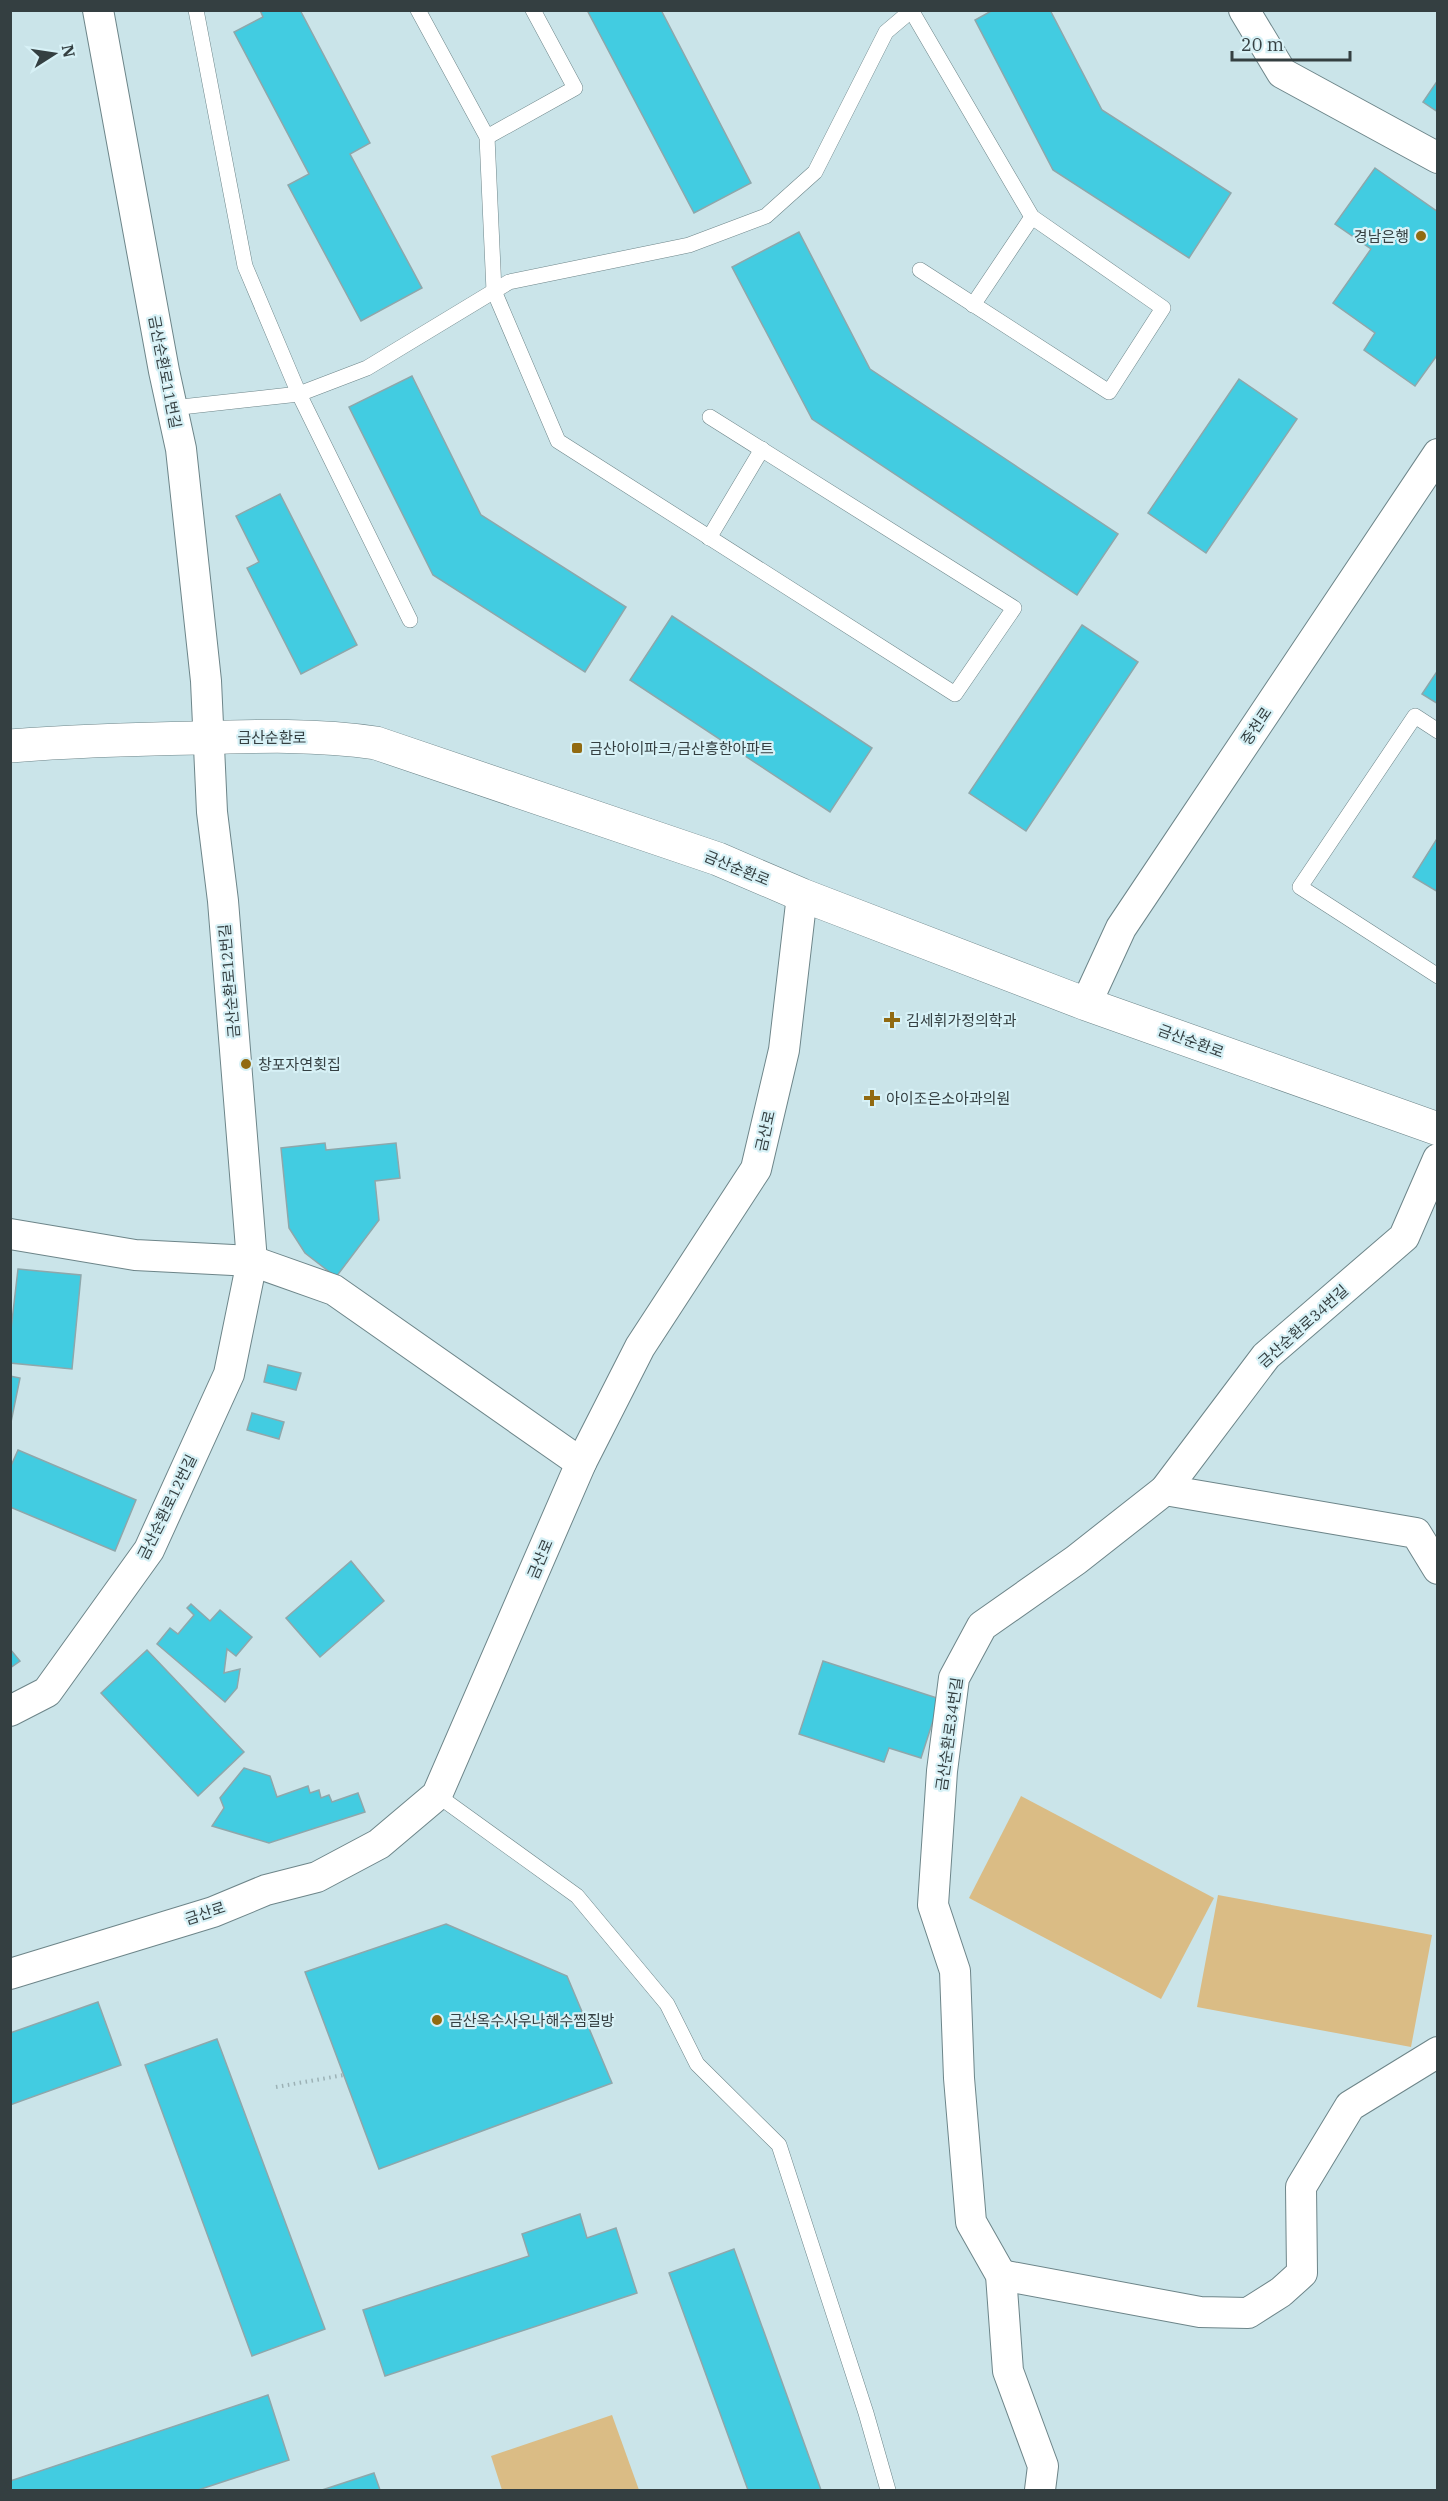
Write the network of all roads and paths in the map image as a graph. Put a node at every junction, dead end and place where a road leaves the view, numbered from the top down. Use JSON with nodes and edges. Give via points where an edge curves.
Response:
{"nodes":[{"id":1,"x":98,"y":10,"type":"edge"},
{"id":2,"x":196,"y":10,"type":"edge"},
{"id":3,"x":418,"y":10,"type":"edge"},
{"id":4,"x":533,"y":10,"type":"edge"},
{"id":5,"x":1244,"y":10,"type":"edge"},
{"id":6,"x":912,"y":11,"type":"edge"},
{"id":7,"x":487,"y":137,"type":"junction"},
{"id":8,"x":1437,"y":158,"type":"edge"},
{"id":9,"x":1032,"y":217,"type":"junction"},
{"id":10,"x":920,"y":270,"type":"dead end"},
{"id":11,"x":494,"y":291,"type":"junction"},
{"id":12,"x":973,"y":305,"type":"junction"},
{"id":13,"x":299,"y":394,"type":"junction"},
{"id":14,"x":172,"y":408,"type":"junction"},
{"id":15,"x":710,"y":417,"type":"dead end"},
{"id":16,"x":762,"y":449,"type":"junction"},
{"id":17,"x":1437,"y":454,"type":"edge"},
{"id":18,"x":709,"y":537,"type":"junction"},
{"id":19,"x":410,"y":620,"type":"dead end"},
{"id":20,"x":1437,"y":731,"type":"edge"},
{"id":21,"x":210,"y":737,"type":"junction"},
{"id":22,"x":10,"y":746,"type":"edge"},
{"id":23,"x":802,"y":895,"type":"junction"},
{"id":24,"x":1437,"y":976,"type":"edge"},
{"id":25,"x":1086,"y":1004,"type":"junction"},
{"id":26,"x":1437,"y":1129,"type":"edge"},
{"id":27,"x":1437,"y":1159,"type":"edge"},
{"id":28,"x":10,"y":1234,"type":"edge"},
{"id":29,"x":252,"y":1261,"type":"junction"},
{"id":30,"x":581,"y":1463,"type":"junction"},
{"id":31,"x":1165,"y":1490,"type":"junction"},
{"id":32,"x":1437,"y":1569,"type":"edge"},
{"id":33,"x":10,"y":1711,"type":"edge"},
{"id":34,"x":437,"y":1795,"type":"junction"},
{"id":35,"x":10,"y":1974,"type":"edge"},
{"id":36,"x":1437,"y":2052,"type":"edge"},
{"id":37,"x":344,"y":2075,"type":"dead end"},
{"id":38,"x":276,"y":2087,"type":"dead end"},
{"id":39,"x":1001,"y":2275,"type":"junction"},
{"id":40,"x":888,"y":2490,"type":"edge"},
{"id":41,"x":1040,"y":2490,"type":"edge"}],
"edges":[{"from":1,"to":14,"type":"street","name":"금산순환로11번길"},
{"from":2,"to":13,"type":"lane","via":[[244,266]]},
{"from":3,"to":7,"type":"lane"},
{"from":4,"to":7,"type":"lane","via":[[575,88]]},
{"from":5,"to":8,"type":"street","via":[[1282,73]]},
{"from":6,"to":9,"type":"lane"},
{"from":6,"to":11,"type":"lane","via":[[886,32],[815,172],[766,216],[689,245],[509,282]]},
{"from":7,"to":11,"type":"lane"},
{"from":9,"to":12,"type":"lane"},
{"from":9,"to":12,"type":"lane","via":[[1163,308],[1109,392]]},
{"from":10,"to":12,"type":"lane"},
{"from":11,"to":13,"type":"lane","via":[[367,368]]},
{"from":11,"to":18,"type":"lane","via":[[558,441]]},
{"from":13,"to":14,"type":"lane"},
{"from":13,"to":19,"type":"lane"},
{"from":14,"to":21,"type":"street","name":"금산순환로11번길","via":[[181,449]]},
{"from":15,"to":16,"type":"lane"},
{"from":16,"to":18,"type":"lane"},
{"from":16,"to":18,"type":"lane","via":[[1014,608],[955,694]]},
{"from":17,"to":25,"type":"street","name":"중천로","via":[[1120,928]]},
{"from":20,"to":24,"type":"lane","via":[[1415,716],[1300,887]]},
{"from":21,"to":22,"type":"street","name":"금산순환로"},
{"from":21,"to":23,"type":"street","name":"금산순환로","via":[[337,737],[376,743],[718,859]]},
{"from":21,"to":29,"type":"street","name":"금산순환로12번길","via":[[212,812],[223,900]]},
{"from":23,"to":25,"type":"street","name":"금산순환로"},
{"from":23,"to":30,"type":"street","name":"금산로","via":[[784,1050],[756,1169],[640,1347]]},
{"from":25,"to":26,"type":"street","name":"금산순환로"},
{"from":27,"to":31,"type":"street","name":"금산순환로34번길","via":[[1404,1237],[1266,1356]]},
{"from":28,"to":29,"type":"street","via":[[135,1255]]},
{"from":29,"to":30,"type":"street","via":[[334,1290]]},
{"from":29,"to":33,"type":"street","name":"금산순환로12번길","via":[[228,1374],[149,1550],[47,1692]]},
{"from":30,"to":34,"type":"street","name":"금산로"},
{"from":31,"to":32,"type":"street","via":[[1416,1533]]},
{"from":31,"to":39,"type":"street","name":"금산순환로34번길","via":[[1076,1560],[982,1626],[954,1678],[942,1771],[933,1905],[956,1971],[959,2078],[971,2222]]},
{"from":34,"to":35,"type":"street","name":"금산로","via":[[379,1844],[317,1877]]},
{"from":34,"to":40,"type":"lane","via":[[577,1896],[667,2004],[697,2064],[779,2145]]},
{"from":36,"to":39,"type":"street","via":[[1350,2106],[1301,2187],[1302,2272],[1281,2292],[1248,2313],[1200,2312]]},
{"from":37,"to":38,"type":"path"},
{"from":39,"to":41,"type":"street","name":"금산순환로34번길","via":[[1008,2371],[1043,2466]]}]}
